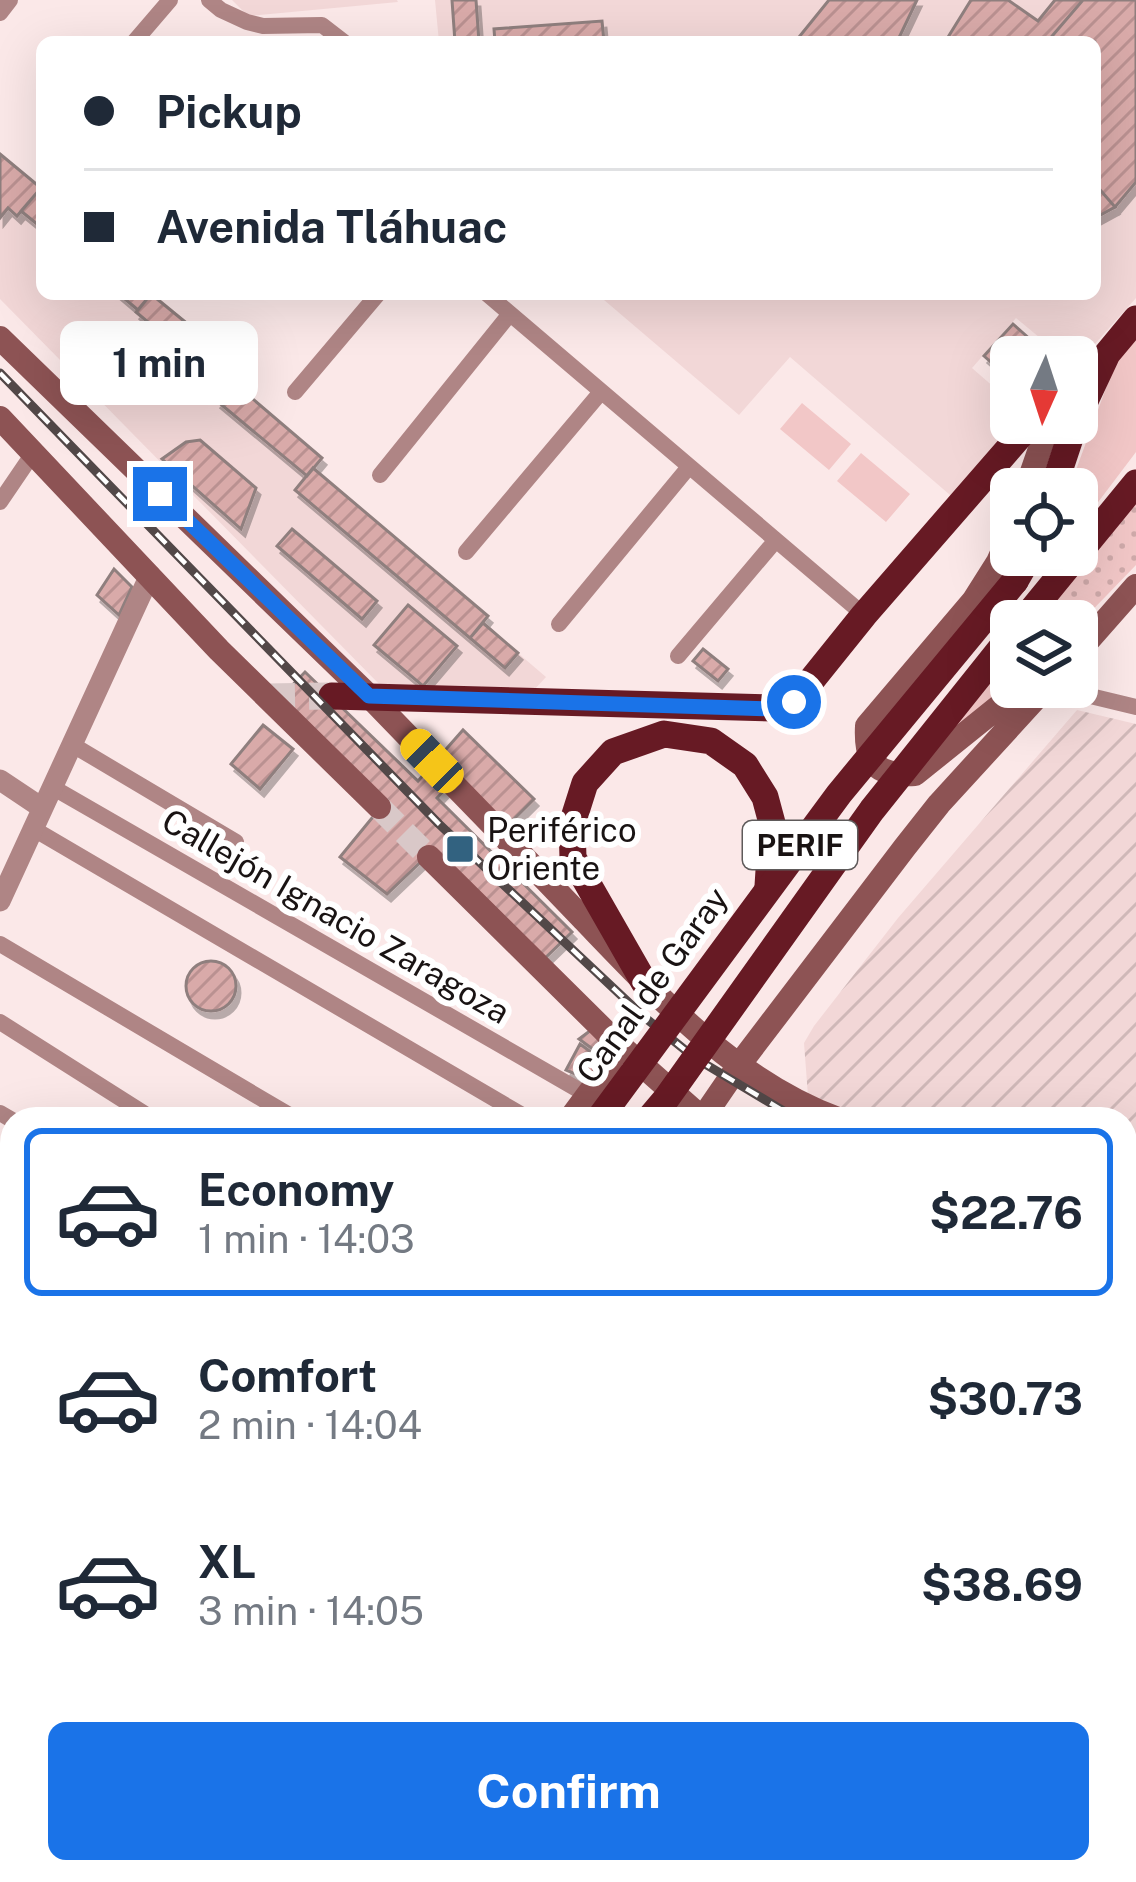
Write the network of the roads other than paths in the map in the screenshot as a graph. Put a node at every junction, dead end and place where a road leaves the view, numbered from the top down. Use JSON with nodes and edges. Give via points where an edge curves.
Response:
{"nodes":[{"id":1,"x":10,"y":0,"type":"edge"},
{"id":2,"x":170,"y":0,"type":"edge"},
{"id":3,"x":209,"y":0,"type":"edge"},
{"id":4,"x":0,"y":13,"type":"edge"},
{"id":5,"x":303,"y":24,"type":"junction"},
{"id":6,"x":139,"y":36,"type":"edge"},
{"id":7,"x":293,"y":36,"type":"edge"},
{"id":8,"x":336,"y":36,"type":"edge"},
{"id":9,"x":373,"y":300,"type":"edge"},
{"id":10,"x":493,"y":300,"type":"edge"},
{"id":11,"x":509,"y":315,"type":"junction"},
{"id":12,"x":1136,"y":319,"type":"edge"},
{"id":13,"x":0,"y":338,"type":"edge"},
{"id":14,"x":1107,"y":354,"type":"junction"},
{"id":15,"x":1098,"y":358,"type":"edge"},
{"id":16,"x":1098,"y":373,"type":"edge"},
{"id":17,"x":295,"y":392,"type":"dead end"},
{"id":18,"x":601,"y":392,"type":"junction"},
{"id":19,"x":0,"y":418,"type":"edge"},
{"id":20,"x":1013,"y":444,"type":"edge"},
{"id":21,"x":34,"y":452,"type":"junction"},
{"id":22,"x":688,"y":468,"type":"junction"},
{"id":23,"x":380,"y":475,"type":"dead end"},
{"id":24,"x":1136,"y":483,"type":"edge"},
{"id":25,"x":0,"y":502,"type":"edge"},
{"id":26,"x":776,"y":540,"type":"junction"},
{"id":27,"x":466,"y":552,"type":"dead end"},
{"id":28,"x":150,"y":575,"type":"junction"},
{"id":29,"x":990,"y":575,"type":"edge"},
{"id":30,"x":1018,"y":576,"type":"edge"},
{"id":31,"x":1136,"y":586,"type":"edge"},
{"id":32,"x":1040,"y":600,"type":"edge"},
{"id":33,"x":864,"y":615,"type":"junction"},
{"id":34,"x":1108,"y":619,"type":"junction"},
{"id":35,"x":559,"y":624,"type":"dead end"},
{"id":36,"x":1098,"y":627,"type":"edge"},
{"id":37,"x":1098,"y":630,"type":"edge"},
{"id":38,"x":678,"y":656,"type":"dead end"},
{"id":39,"x":990,"y":662,"type":"edge"},
{"id":40,"x":332,"y":696,"type":"tunnel mouth"},
{"id":41,"x":369,"y":696,"type":"junction"},
{"id":42,"x":1098,"y":698,"type":"edge"},
{"id":43,"x":1136,"y":707,"type":"edge"},
{"id":44,"x":997,"y":708,"type":"edge"},
{"id":45,"x":1029,"y":708,"type":"edge"},
{"id":46,"x":71,"y":744,"type":"junction"},
{"id":47,"x":432,"y":761,"type":"dead end"},
{"id":48,"x":0,"y":780,"type":"edge"},
{"id":49,"x":453,"y":784,"type":"dead end"},
{"id":50,"x":52,"y":787,"type":"junction"},
{"id":51,"x":379,"y":807,"type":"tunnel mouth"},
{"id":52,"x":37,"y":818,"type":"junction"},
{"id":53,"x":236,"y":842,"type":"dead end"},
{"id":54,"x":429,"y":856,"type":"tunnel mouth"},
{"id":55,"x":768,"y":886,"type":"junction"},
{"id":56,"x":0,"y":901,"type":"edge"},
{"id":57,"x":0,"y":944,"type":"edge"},
{"id":58,"x":644,"y":982,"type":"junction"},
{"id":59,"x":686,"y":1021,"type":"junction"},
{"id":60,"x":0,"y":1022,"type":"edge"},
{"id":61,"x":617,"y":1043,"type":"junction"},
{"id":62,"x":739,"y":1065,"type":"junction"},
{"id":63,"x":134,"y":1107,"type":"edge"},
{"id":64,"x":276,"y":1107,"type":"edge"},
{"id":65,"x":509,"y":1107,"type":"edge"},
{"id":66,"x":592,"y":1107,"type":"edge"},
{"id":67,"x":594,"y":1107,"type":"edge"},
{"id":68,"x":595,"y":1107,"type":"edge"},
{"id":69,"x":659,"y":1107,"type":"edge"},
{"id":70,"x":684,"y":1107,"type":"edge"},
{"id":71,"x":692,"y":1107,"type":"edge"},
{"id":72,"x":701,"y":1107,"type":"edge"},
{"id":73,"x":810,"y":1107,"type":"edge"}],
"edges":[{"from":1,"to":4,"type":"street"},
{"from":2,"to":6,"type":"street"},
{"from":3,"to":5,"type":"street","via":[[247,22]]},
{"from":5,"to":7,"type":"street"},
{"from":5,"to":8,"type":"street"},
{"from":9,"to":17,"type":"street"},
{"from":10,"to":11,"type":"street"},
{"from":11,"to":18,"type":"street"},
{"from":11,"to":23,"type":"street"},
{"from":12,"to":14,"type":"highway"},
{"from":13,"to":41,"type":"main road"},
{"from":14,"to":15,"type":"highway"},
{"from":14,"to":16,"type":"highway"},
{"from":18,"to":22,"type":"street"},
{"from":18,"to":27,"type":"street"},
{"from":19,"to":21,"type":"main road"},
{"from":20,"to":33,"type":"highway"},
{"from":21,"to":25,"type":"street"},
{"from":21,"to":28,"type":"main road"},
{"from":22,"to":26,"type":"street"},
{"from":22,"to":35,"type":"street"},
{"from":24,"to":32,"type":"highway"},
{"from":26,"to":33,"type":"street"},
{"from":26,"to":38,"type":"street"},
{"from":28,"to":46,"type":"street"},
{"from":28,"to":51,"type":"main road"},
{"from":29,"to":44,"type":"main road","via":[[867,726],[866,749],[877,767],[915,774]]},
{"from":30,"to":55,"type":"highway","name":"Canal de Garay","number":"PERIF","bridge":true},
{"from":31,"to":34,"type":"main road"},
{"from":33,"to":41,"type":"highway","via":[[794,702],[775,709]]},
{"from":34,"to":36,"type":"main road"},
{"from":34,"to":37,"type":"main road"},
{"from":39,"to":69,"type":"highway","number":"PERIF","bridge":true,"via":[[872,810]]},
{"from":40,"to":41,"type":"highway"},
{"from":41,"to":47,"type":"main road"},
{"from":42,"to":43,"type":"street"},
{"from":45,"to":62,"type":"main road","via":[[939,804]]},
{"from":46,"to":50,"type":"street"},
{"from":46,"to":53,"type":"street"},
{"from":48,"to":52,"type":"street"},
{"from":49,"to":58,"type":"main road"},
{"from":50,"to":52,"type":"street"},
{"from":50,"to":66,"type":"street","name":"Callejón Ignacio Zaragoza"},
{"from":52,"to":56,"type":"street"},
{"from":52,"to":65,"type":"street"},
{"from":54,"to":61,"type":"main road"},
{"from":55,"to":58,"type":"highway","via":[[772,823],[745,765],[711,741],[664,734],[613,752],[584,783],[573,858]]},
{"from":55,"to":68,"type":"highway","name":"Canal de Garay","number":"PERIF","bridge":true},
{"from":57,"to":64,"type":"street"},
{"from":58,"to":59,"type":"main road"},
{"from":59,"to":62,"type":"main road"},
{"from":59,"to":71,"type":"main road"},
{"from":60,"to":63,"type":"street"},
{"from":61,"to":67,"type":"main road"},
{"from":61,"to":70,"type":"main road"},
{"from":62,"to":72,"type":"main road"},
{"from":62,"to":73,"type":"main road"}]}
